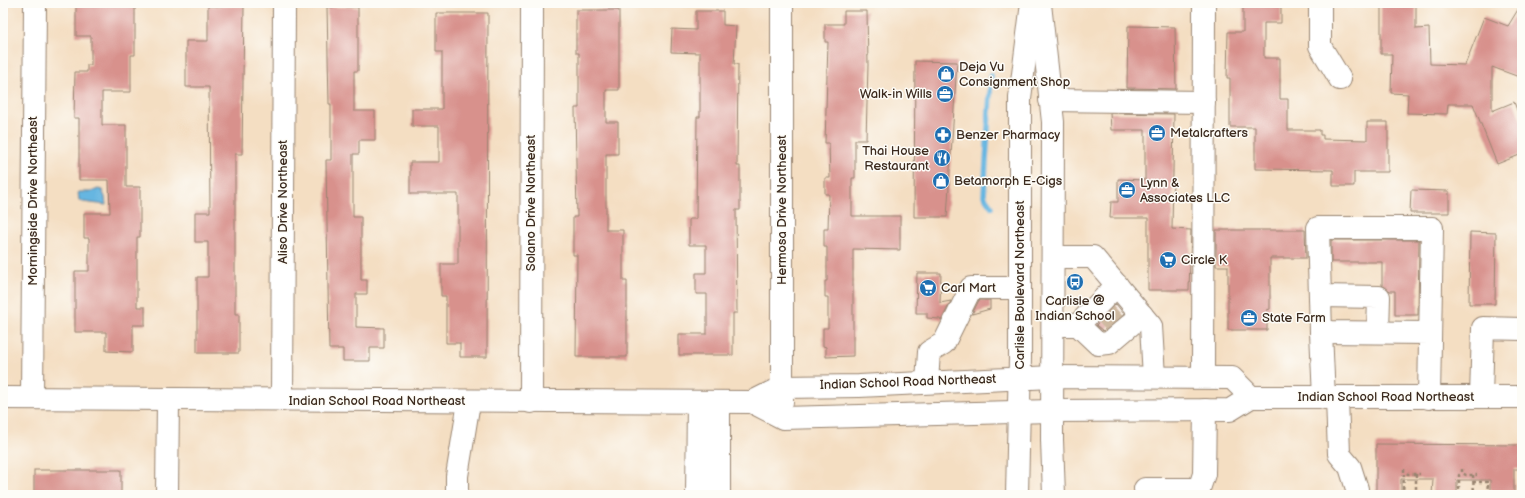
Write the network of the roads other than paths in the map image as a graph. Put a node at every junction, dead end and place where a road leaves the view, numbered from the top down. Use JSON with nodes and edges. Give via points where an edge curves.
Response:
{"nodes":[{"id":1,"x":35,"y":3,"type":"edge"},
{"id":2,"x":284,"y":3,"type":"edge"},
{"id":3,"x":532,"y":3,"type":"edge"},
{"id":4,"x":782,"y":3,"type":"edge"},
{"id":5,"x":1032,"y":3,"type":"edge"},
{"id":6,"x":1040,"y":3,"type":"edge"},
{"id":7,"x":1204,"y":3,"type":"edge"},
{"id":8,"x":1320,"y":3,"type":"edge"},
{"id":9,"x":1340,"y":79,"type":"dead end"},
{"id":10,"x":1050,"y":100,"type":"junction"},
{"id":11,"x":1204,"y":102,"type":"junction"},
{"id":12,"x":1053,"y":257,"type":"junction"},
{"id":13,"x":1116,"y":285,"type":"junction"},
{"id":14,"x":1019,"y":288,"type":"junction"},
{"id":15,"x":1320,"y":296,"type":"junction"},
{"id":16,"x":1142,"y":315,"type":"junction"},
{"id":17,"x":1110,"y":318,"type":"junction"},
{"id":18,"x":1052,"y":325,"type":"junction"},
{"id":19,"x":1078,"y":325,"type":"junction"},
{"id":20,"x":1522,"y":329,"type":"edge"},
{"id":21,"x":1321,"y":332,"type":"junction"},
{"id":22,"x":1378,"y":332,"type":"junction"},
{"id":23,"x":1430,"y":334,"type":"junction"},
{"id":24,"x":1052,"y":377,"type":"junction"},
{"id":25,"x":1154,"y":377,"type":"junction"},
{"id":26,"x":1203,"y":377,"type":"junction"},
{"id":27,"x":1019,"y":378,"type":"junction"},
{"id":28,"x":927,"y":382,"type":"junction"},
{"id":29,"x":782,"y":387,"type":"junction"},
{"id":30,"x":1251,"y":397,"type":"junction"},
{"id":31,"x":1481,"y":397,"type":"junction"},
{"id":32,"x":1522,"y":397,"type":"edge"},
{"id":33,"x":3,"y":398,"type":"edge"},
{"id":34,"x":32,"y":398,"type":"junction"},
{"id":35,"x":1330,"y":398,"type":"junction"},
{"id":36,"x":1429,"y":398,"type":"junction"},
{"id":37,"x":168,"y":400,"type":"junction"},
{"id":38,"x":282,"y":400,"type":"junction"},
{"id":39,"x":469,"y":402,"type":"junction"},
{"id":40,"x":530,"y":402,"type":"junction"},
{"id":41,"x":708,"y":402,"type":"junction"},
{"id":42,"x":752,"y":402,"type":"junction"},
{"id":43,"x":1205,"y":410,"type":"junction"},
{"id":44,"x":1052,"y":411,"type":"junction"},
{"id":45,"x":1019,"y":412,"type":"junction"},
{"id":46,"x":782,"y":418,"type":"junction"},
{"id":47,"x":1145,"y":488,"type":"dead end"},
{"id":48,"x":167,"y":495,"type":"edge"},
{"id":49,"x":456,"y":495,"type":"edge"},
{"id":50,"x":697,"y":495,"type":"edge"},
{"id":51,"x":719,"y":495,"type":"edge"},
{"id":52,"x":1017,"y":495,"type":"edge"},
{"id":53,"x":1054,"y":495,"type":"edge"},
{"id":54,"x":1357,"y":495,"type":"edge"}],
"edges":[{"from":1,"to":34,"type":"street","name":"Morningside Drive Northeast"},
{"from":2,"to":38,"type":"street","name":"Aliso Drive Northeast"},
{"from":3,"to":40,"type":"street","name":"Solano Drive Northeast"},
{"from":4,"to":29,"type":"street","name":"Hermosa Drive Northeast"},
{"from":5,"to":14,"type":"street","name":"Carlisle Boulevard Northeast","via":[[1020,98]]},
{"from":6,"to":10,"type":"street"},
{"from":7,"to":11,"type":"street"},
{"from":8,"to":9,"type":"street","via":[[1320,46]]},
{"from":10,"to":11,"type":"street"},
{"from":10,"to":12,"type":"street","via":[[1053,122]]},
{"from":11,"to":26,"type":"street"},
{"from":12,"to":13,"type":"street","via":[[1093,257]]},
{"from":12,"to":18,"type":"street"},
{"from":13,"to":16,"type":"street"},
{"from":13,"to":17,"type":"street"},
{"from":14,"to":27,"type":"street","name":"Carlisle Boulevard Northeast"},
{"from":14,"to":28,"type":"street","via":[[971,288],[944,343],[929,352]]},
{"from":15,"to":21,"type":"street"},
{"from":15,"to":22,"type":"street","via":[[1379,297]]},
{"from":15,"to":23,"type":"street","via":[[1318,228],[1432,228]]},
{"from":16,"to":17,"type":"street"},
{"from":16,"to":25,"type":"street","via":[[1151,326]]},
{"from":17,"to":19,"type":"street"},
{"from":17,"to":19,"type":"street","via":[[1109,344],[1098,344]]},
{"from":18,"to":19,"type":"street"},
{"from":18,"to":24,"type":"street"},
{"from":20,"to":31,"type":"street","via":[[1483,328]]},
{"from":21,"to":22,"type":"street"},
{"from":21,"to":35,"type":"street"},
{"from":22,"to":23,"type":"street"},
{"from":23,"to":36,"type":"street"},
{"from":24,"to":25,"type":"street","name":"Indian School Road Northeast"},
{"from":24,"to":27,"type":"street","name":"Indian School Road Northeast"},
{"from":24,"to":44,"type":"street"},
{"from":25,"to":26,"type":"street","name":"Indian School Road Northeast"},
{"from":26,"to":30,"type":"street","name":"Indian School Road Northeast","via":[[1232,378]]},
{"from":27,"to":28,"type":"street","name":"Indian School Road Northeast"},
{"from":27,"to":45,"type":"street","name":"Carlisle Boulevard Northeast"},
{"from":28,"to":29,"type":"street","name":"Indian School Road Northeast"},
{"from":29,"to":42,"type":"street","name":"Indian School Road Northeast"},
{"from":29,"to":46,"type":"street","name":"Hermosa Drive Northeast"},
{"from":30,"to":35,"type":"street","name":"Indian School Road Northeast"},
{"from":30,"to":43,"type":"street","name":"Indian School Road Northeast","via":[[1230,410]]},
{"from":31,"to":32,"type":"street","name":"Indian School Road Northeast"},
{"from":31,"to":36,"type":"street","name":"Indian School Road Northeast"},
{"from":33,"to":34,"type":"street","name":"Indian School Road Northeast"},
{"from":34,"to":37,"type":"street","name":"Indian School Road Northeast"},
{"from":35,"to":36,"type":"street","name":"Indian School Road Northeast"},
{"from":35,"to":54,"type":"street","via":[[1339,454],[1350,467]]},
{"from":37,"to":38,"type":"street","name":"Indian School Road Northeast"},
{"from":37,"to":48,"type":"street"},
{"from":38,"to":39,"type":"street","name":"Indian School Road Northeast"},
{"from":39,"to":40,"type":"street","name":"Indian School Road Northeast"},
{"from":39,"to":49,"type":"street","via":[[456,476]]},
{"from":40,"to":41,"type":"street","name":"Indian School Road Northeast"},
{"from":41,"to":42,"type":"street","name":"Indian School Road Northeast"},
{"from":41,"to":50,"type":"street"},
{"from":41,"to":51,"type":"street"},
{"from":42,"to":46,"type":"street","name":"Indian School Road Northeast"},
{"from":43,"to":44,"type":"street","name":"Indian School Road Northeast"},
{"from":43,"to":47,"type":"street","via":[[1204,474],[1199,488]]},
{"from":44,"to":45,"type":"street","name":"Indian School Road Northeast"},
{"from":44,"to":53,"type":"street"},
{"from":45,"to":46,"type":"street","name":"Indian School Road Northeast"},
{"from":45,"to":52,"type":"street","name":"Carlisle Boulevard Northeast"}]}
